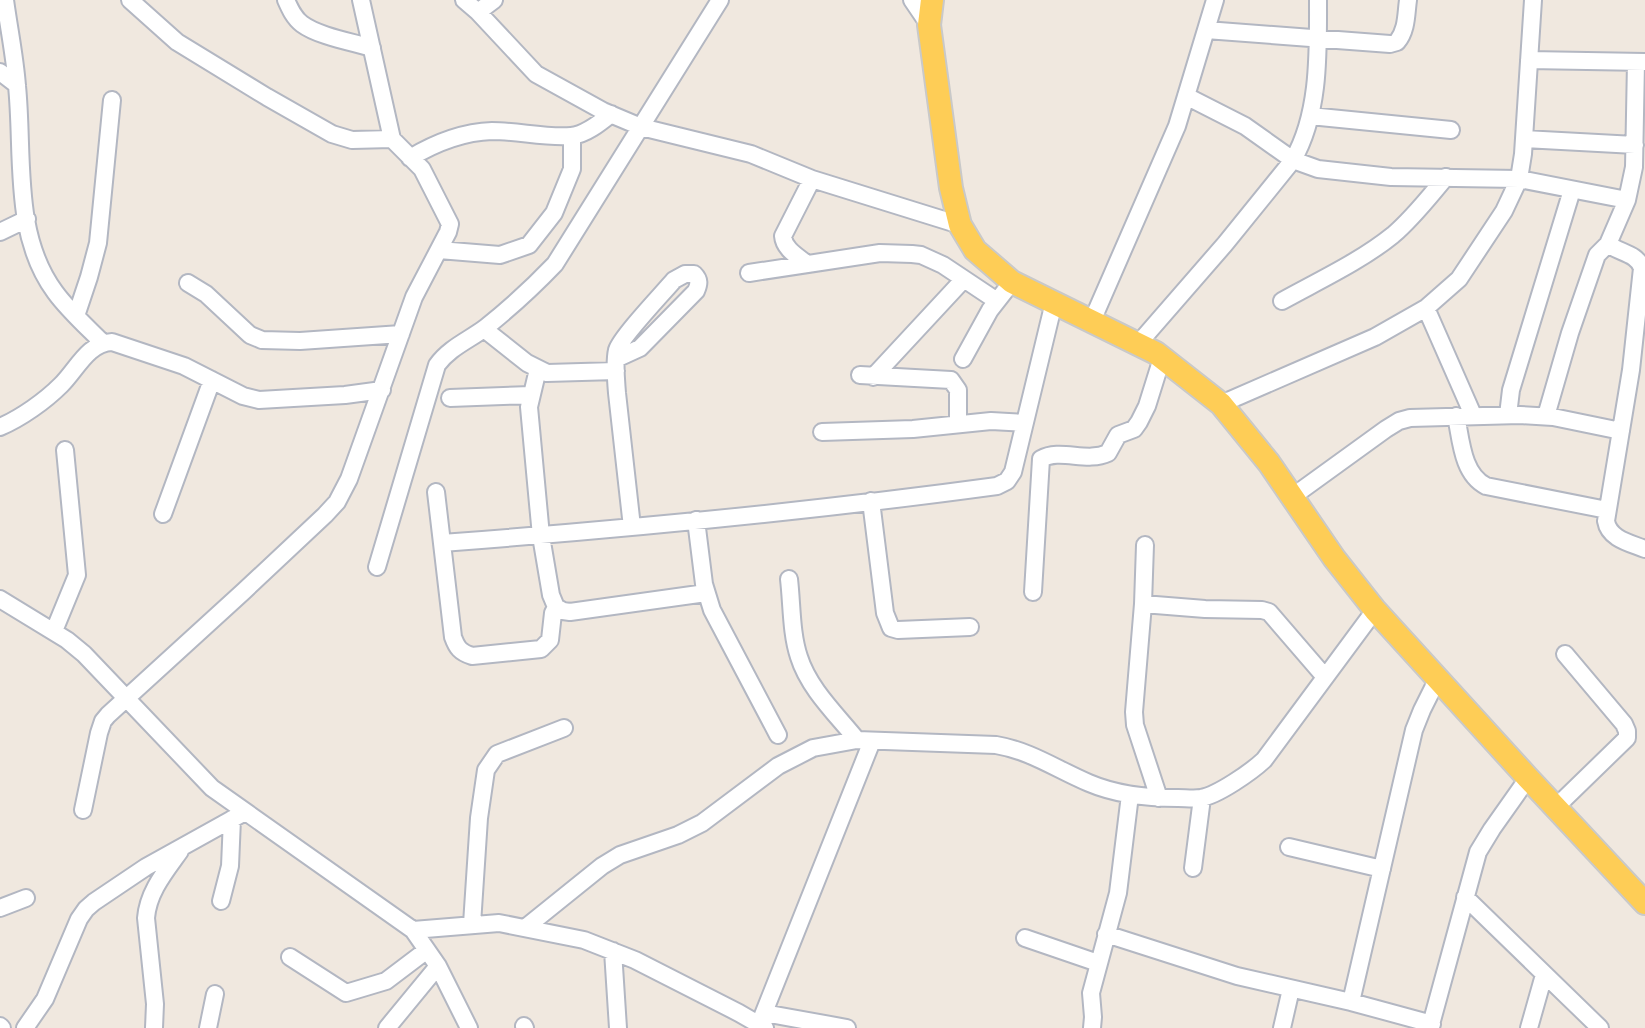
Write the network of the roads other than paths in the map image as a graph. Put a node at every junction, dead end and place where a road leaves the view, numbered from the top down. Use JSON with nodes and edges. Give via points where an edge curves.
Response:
{"nodes":[{"id":1,"x":5,"y":0,"type":"edge"},
{"id":2,"x":130,"y":0,"type":"edge"},
{"id":3,"x":286,"y":0,"type":"edge"},
{"id":4,"x":361,"y":0,"type":"edge"},
{"id":5,"x":464,"y":0,"type":"edge"},
{"id":6,"x":494,"y":0,"type":"edge"},
{"id":7,"x":720,"y":0,"type":"edge"},
{"id":8,"x":912,"y":0,"type":"edge"},
{"id":9,"x":933,"y":0,"type":"edge"},
{"id":10,"x":1215,"y":0,"type":"edge"},
{"id":11,"x":1318,"y":0,"type":"edge"},
{"id":12,"x":1408,"y":0,"type":"edge"},
{"id":13,"x":1533,"y":0,"type":"edge"},
{"id":14,"x":478,"y":12,"type":"junction"},
{"id":15,"x":929,"y":25,"type":"junction"},
{"id":16,"x":1206,"y":30,"type":"junction"},
{"id":17,"x":1318,"y":37,"type":"junction"},
{"id":18,"x":372,"y":48,"type":"junction"},
{"id":19,"x":1529,"y":60,"type":"junction"},
{"id":20,"x":1640,"y":62,"type":"edge"},
{"id":21,"x":7,"y":75,"type":"edge"},
{"id":22,"x":1186,"y":96,"type":"junction"},
{"id":23,"x":112,"y":100,"type":"dead end"},
{"id":24,"x":611,"y":114,"type":"junction"},
{"id":25,"x":1310,"y":116,"type":"junction"},
{"id":26,"x":641,"y":128,"type":"junction"},
{"id":27,"x":1451,"y":130,"type":"dead end"},
{"id":28,"x":572,"y":136,"type":"junction"},
{"id":29,"x":392,"y":139,"type":"junction"},
{"id":30,"x":1524,"y":139,"type":"junction"},
{"id":31,"x":1635,"y":145,"type":"junction"},
{"id":32,"x":410,"y":158,"type":"junction"},
{"id":33,"x":1293,"y":160,"type":"junction"},
{"id":34,"x":1446,"y":177,"type":"junction"},
{"id":35,"x":812,"y":179,"type":"junction"},
{"id":36,"x":1519,"y":179,"type":"junction"},
{"id":37,"x":1572,"y":190,"type":"junction"},
{"id":38,"x":1627,"y":201,"type":"junction"},
{"id":39,"x":27,"y":219,"type":"junction"},
{"id":40,"x":960,"y":225,"type":"junction"},
{"id":41,"x":0,"y":232,"type":"edge"},
{"id":42,"x":1608,"y":244,"type":"junction"},
{"id":43,"x":439,"y":250,"type":"junction"},
{"id":44,"x":1642,"y":262,"type":"edge"},
{"id":45,"x":807,"y":264,"type":"junction"},
{"id":46,"x":749,"y":273,"type":"dead end"},
{"id":47,"x":964,"y":279,"type":"junction"},
{"id":48,"x":1012,"y":282,"type":"junction"},
{"id":49,"x":188,"y":283,"type":"dead end"},
{"id":50,"x":997,"y":301,"type":"junction"},
{"id":51,"x":1054,"y":302,"type":"junction"},
{"id":52,"x":1282,"y":302,"type":"dead end"},
{"id":53,"x":1426,"y":308,"type":"junction"},
{"id":54,"x":76,"y":316,"type":"junction"},
{"id":55,"x":1092,"y":321,"type":"junction"},
{"id":56,"x":484,"y":329,"type":"junction"},
{"id":57,"x":401,"y":334,"type":"junction"},
{"id":58,"x":102,"y":342,"type":"junction"},
{"id":59,"x":1138,"y":344,"type":"junction"},
{"id":60,"x":1162,"y":358,"type":"junction"},
{"id":61,"x":963,"y":359,"type":"dead end"},
{"id":62,"x":616,"y":365,"type":"junction"},
{"id":63,"x":538,"y":369,"type":"junction"},
{"id":64,"x":212,"y":380,"type":"junction"},
{"id":65,"x":382,"y":390,"type":"junction"},
{"id":66,"x":531,"y":395,"type":"junction"},
{"id":67,"x":450,"y":398,"type":"dead end"},
{"id":68,"x":1221,"y":404,"type":"junction"},
{"id":69,"x":1473,"y":415,"type":"junction"},
{"id":70,"x":1508,"y":415,"type":"junction"},
{"id":71,"x":1456,"y":416,"type":"junction"},
{"id":72,"x":1546,"y":416,"type":"junction"},
{"id":73,"x":1025,"y":423,"type":"junction"},
{"id":74,"x":958,"y":424,"type":"junction"},
{"id":75,"x":0,"y":427,"type":"edge"},
{"id":76,"x":1621,"y":431,"type":"junction"},
{"id":77,"x":822,"y":432,"type":"dead end"},
{"id":78,"x":64,"y":450,"type":"dead end"},
{"id":79,"x":436,"y":492,"type":"dead end"},
{"id":80,"x":1292,"y":497,"type":"junction"},
{"id":81,"x":871,"y":501,"type":"junction"},
{"id":82,"x":1607,"y":510,"type":"junction"},
{"id":83,"x":163,"y":514,"type":"dead end"},
{"id":84,"x":696,"y":520,"type":"junction"},
{"id":85,"x":632,"y":526,"type":"junction"},
{"id":86,"x":542,"y":536,"type":"junction"},
{"id":87,"x":442,"y":543,"type":"junction"},
{"id":88,"x":1145,"y":545,"type":"dead end"},
{"id":89,"x":1645,"y":549,"type":"edge"},
{"id":90,"x":377,"y":567,"type":"dead end"},
{"id":91,"x":789,"y":579,"type":"dead end"},
{"id":92,"x":1033,"y":592,"type":"dead end"},
{"id":93,"x":706,"y":593,"type":"junction"},
{"id":94,"x":0,"y":599,"type":"edge"},
{"id":95,"x":1143,"y":604,"type":"junction"},
{"id":96,"x":556,"y":607,"type":"junction"},
{"id":97,"x":1375,"y":610,"type":"junction"},
{"id":98,"x":970,"y":627,"type":"dead end"},
{"id":99,"x":54,"y":632,"type":"junction"},
{"id":100,"x":1565,"y":654,"type":"dead end"},
{"id":101,"x":1325,"y":677,"type":"junction"},
{"id":102,"x":1438,"y":678,"type":"junction"},
{"id":103,"x":125,"y":698,"type":"junction"},
{"id":104,"x":564,"y":728,"type":"dead end"},
{"id":105,"x":778,"y":735,"type":"dead end"},
{"id":106,"x":865,"y":740,"type":"junction"},
{"id":107,"x":1528,"y":778,"type":"junction"},
{"id":108,"x":1130,"y":795,"type":"junction"},
{"id":109,"x":1159,"y":798,"type":"junction"},
{"id":110,"x":1202,"y":798,"type":"junction"},
{"id":111,"x":1556,"y":807,"type":"junction"},
{"id":112,"x":83,"y":810,"type":"dead end"},
{"id":113,"x":238,"y":816,"type":"junction"},
{"id":114,"x":1289,"y":847,"type":"dead end"},
{"id":115,"x":180,"y":850,"type":"junction"},
{"id":116,"x":1193,"y":868,"type":"dead end"},
{"id":117,"x":1382,"y":869,"type":"junction"},
{"id":118,"x":1465,"y":897,"type":"junction"},
{"id":119,"x":26,"y":898,"type":"dead end"},
{"id":120,"x":221,"y":901,"type":"dead end"},
{"id":121,"x":1645,"y":903,"type":"edge"},
{"id":122,"x":0,"y":908,"type":"edge"},
{"id":123,"x":472,"y":924,"type":"junction"},
{"id":124,"x":525,"y":928,"type":"junction"},
{"id":125,"x":413,"y":930,"type":"junction"},
{"id":126,"x":1107,"y":934,"type":"junction"},
{"id":127,"x":1025,"y":938,"type":"dead end"},
{"id":128,"x":427,"y":950,"type":"junction"},
{"id":129,"x":613,"y":951,"type":"junction"},
{"id":130,"x":290,"y":957,"type":"dead end"},
{"id":131,"x":1098,"y":963,"type":"junction"},
{"id":132,"x":438,"y":966,"type":"junction"},
{"id":133,"x":1544,"y":975,"type":"junction"},
{"id":134,"x":1291,"y":989,"type":"junction"},
{"id":135,"x":214,"y":994,"type":"dead end"},
{"id":136,"x":1351,"y":1002,"type":"junction"},
{"id":137,"x":1395,"y":1021,"type":"edge"},
{"id":138,"x":763,"y":1022,"type":"edge"},
{"id":139,"x":1431,"y":1026,"type":"edge"},
{"id":140,"x":25,"y":1028,"type":"edge"},
{"id":141,"x":154,"y":1028,"type":"edge"},
{"id":142,"x":208,"y":1028,"type":"edge"},
{"id":143,"x":387,"y":1028,"type":"edge"},
{"id":144,"x":469,"y":1028,"type":"edge"},
{"id":145,"x":618,"y":1028,"type":"edge"},
{"id":146,"x":847,"y":1028,"type":"edge"},
{"id":147,"x":1092,"y":1028,"type":"edge"},
{"id":148,"x":1282,"y":1028,"type":"edge"},
{"id":149,"x":1529,"y":1028,"type":"edge"},
{"id":150,"x":1600,"y":1028,"type":"edge"}],
"edges":[{"from":1,"to":21,"type":"street"},
{"from":2,"to":29,"type":"street","via":[[177,42],[332,134],[352,140]]},
{"from":3,"to":18,"type":"street","via":[[303,24]]},
{"from":4,"to":18,"type":"street"},
{"from":5,"to":14,"type":"street"},
{"from":6,"to":14,"type":"street"},
{"from":7,"to":26,"type":"street"},
{"from":8,"to":15,"type":"street"},
{"from":9,"to":15,"type":"main road"},
{"from":10,"to":16,"type":"street"},
{"from":11,"to":17,"type":"street"},
{"from":12,"to":17,"type":"street","via":[[1405,28],[1398,42]]},
{"from":13,"to":19,"type":"street"},
{"from":14,"to":24,"type":"street","via":[[536,74]]},
{"from":15,"to":40,"type":"main road","via":[[951,188]]},
{"from":16,"to":17,"type":"street"},
{"from":16,"to":22,"type":"street"},
{"from":17,"to":25,"type":"street"},
{"from":18,"to":29,"type":"street"},
{"from":19,"to":20,"type":"street"},
{"from":19,"to":30,"type":"street"},
{"from":20,"to":31,"type":"street"},
{"from":21,"to":39,"type":"street"},
{"from":22,"to":33,"type":"street","via":[[1245,126]]},
{"from":22,"to":55,"type":"street","via":[[1177,126]]},
{"from":23,"to":54,"type":"street","via":[[98,243]]},
{"from":24,"to":26,"type":"street"},
{"from":24,"to":28,"type":"street","via":[[596,126]]},
{"from":25,"to":27,"type":"street"},
{"from":25,"to":33,"type":"street"},
{"from":26,"to":35,"type":"street","via":[[751,154]]},
{"from":26,"to":56,"type":"street","via":[[555,264]]},
{"from":28,"to":32,"type":"street","via":[[491,131],[432,145]]},
{"from":28,"to":43,"type":"street","via":[[572,169],[554,213],[529,245],[500,255]]},
{"from":29,"to":32,"type":"street"},
{"from":30,"to":31,"type":"street"},
{"from":30,"to":36,"type":"street"},
{"from":31,"to":38,"type":"street"},
{"from":32,"to":43,"type":"street","via":[[422,169],[450,224]]},
{"from":33,"to":34,"type":"street","via":[[1327,171]]},
{"from":33,"to":59,"type":"street"},
{"from":34,"to":36,"type":"street"},
{"from":34,"to":52,"type":"street","via":[[1392,236]]},
{"from":35,"to":40,"type":"street"},
{"from":35,"to":45,"type":"street","via":[[783,236],[788,248]]},
{"from":36,"to":37,"type":"street"},
{"from":36,"to":53,"type":"street","via":[[1504,211],[1459,279]]},
{"from":37,"to":38,"type":"street"},
{"from":37,"to":70,"type":"street","via":[[1511,390]]},
{"from":38,"to":42,"type":"street"},
{"from":39,"to":41,"type":"street"},
{"from":39,"to":54,"type":"street","via":[[39,261],[54,291]]},
{"from":40,"to":48,"type":"main road","via":[[975,250]]},
{"from":42,"to":44,"type":"street"},
{"from":42,"to":72,"type":"street","via":[[1597,255]]},
{"from":43,"to":57,"type":"street","via":[[414,297]]},
{"from":44,"to":76,"type":"street"},
{"from":45,"to":46,"type":"street"},
{"from":45,"to":47,"type":"street","via":[[880,253],[912,254],[932,259]]},
{"from":47,"to":50,"type":"street"},
{"from":47,"to":74,"type":"street","via":[[867,376],[951,380],[958,390]]},
{"from":48,"to":50,"type":"street"},
{"from":48,"to":51,"type":"main road"},
{"from":49,"to":57,"type":"street","via":[[206,294],[250,335],[262,340]]},
{"from":50,"to":61,"type":"street"},
{"from":51,"to":55,"type":"main road"},
{"from":51,"to":73,"type":"street"},
{"from":53,"to":68,"type":"street","via":[[1349,350]]},
{"from":53,"to":69,"type":"street"},
{"from":54,"to":58,"type":"street"},
{"from":55,"to":59,"type":"main road"},
{"from":56,"to":63,"type":"street"},
{"from":56,"to":90,"type":"street","via":[[444,355],[437,365]]},
{"from":57,"to":65,"type":"street"},
{"from":58,"to":64,"type":"street","via":[[184,366]]},
{"from":58,"to":75,"type":"street","via":[[93,347],[61,386]]},
{"from":59,"to":60,"type":"main road"},
{"from":60,"to":68,"type":"main road"},
{"from":60,"to":92,"type":"street","via":[[1139,422],[1134,429],[1118,435],[1108,453],[1041,459]]},
{"from":62,"to":62,"type":"street","via":[[618,347],[674,280],[694,274],[699,285],[696,291],[640,348]]},
{"from":62,"to":63,"type":"street","via":[[547,373]]},
{"from":62,"to":85,"type":"street"},
{"from":63,"to":66,"type":"street"},
{"from":64,"to":65,"type":"street","via":[[260,400]]},
{"from":64,"to":83,"type":"street"},
{"from":65,"to":103,"type":"street","via":[[337,502]]},
{"from":66,"to":67,"type":"street"},
{"from":66,"to":86,"type":"street"},
{"from":68,"to":80,"type":"main road"},
{"from":69,"to":70,"type":"street"},
{"from":69,"to":71,"type":"street"},
{"from":70,"to":72,"type":"street"},
{"from":71,"to":80,"type":"street","via":[[1399,421]]},
{"from":71,"to":82,"type":"street","via":[[1466,463],[1478,482]]},
{"from":72,"to":76,"type":"street"},
{"from":73,"to":74,"type":"street"},
{"from":73,"to":81,"type":"street","via":[[1013,472],[1007,481],[997,486]]},
{"from":74,"to":77,"type":"street"},
{"from":76,"to":82,"type":"street"},
{"from":78,"to":99,"type":"street","via":[[77,575]]},
{"from":79,"to":87,"type":"street"},
{"from":80,"to":97,"type":"main road"},
{"from":81,"to":84,"type":"street"},
{"from":81,"to":98,"type":"street","via":[[885,613],[891,628]]},
{"from":82,"to":89,"type":"street","via":[[1611,535]]},
{"from":84,"to":85,"type":"street"},
{"from":84,"to":93,"type":"street"},
{"from":85,"to":86,"type":"street"},
{"from":86,"to":87,"type":"street"},
{"from":86,"to":96,"type":"street"},
{"from":87,"to":96,"type":"street","via":[[453,637],[462,653],[472,656],[541,649],[550,640]]},
{"from":88,"to":95,"type":"street"},
{"from":91,"to":106,"type":"street","via":[[799,659],[812,683]]},
{"from":93,"to":96,"type":"street","via":[[570,612]]},
{"from":93,"to":105,"type":"street"},
{"from":94,"to":99,"type":"street"},
{"from":95,"to":101,"type":"street","via":[[1269,612]]},
{"from":95,"to":109,"type":"street","via":[[1135,725]]},
{"from":97,"to":101,"type":"street"},
{"from":97,"to":102,"type":"main road"},
{"from":99,"to":103,"type":"street","via":[[84,654]]},
{"from":100,"to":111,"type":"street","via":[[1623,724],[1627,738]]},
{"from":101,"to":110,"type":"street","via":[[1255,769]]},
{"from":102,"to":107,"type":"main road"},
{"from":102,"to":117,"type":"street","via":[[1414,730]]},
{"from":103,"to":112,"type":"street","via":[[103,721]]},
{"from":103,"to":113,"type":"street"},
{"from":104,"to":123,"type":"street","via":[[497,754],[490,761],[480,809]]},
{"from":106,"to":108,"type":"street","via":[[1017,749],[1089,783]]},
{"from":106,"to":124,"type":"street","via":[[813,748],[793,757],[702,823],[602,866]]},
{"from":106,"to":138,"type":"street"},
{"from":107,"to":111,"type":"main road"},
{"from":107,"to":118,"type":"street","via":[[1478,852]]},
{"from":108,"to":109,"type":"street"},
{"from":108,"to":126,"type":"street","via":[[1118,893]]},
{"from":109,"to":110,"type":"street"},
{"from":110,"to":116,"type":"street"},
{"from":111,"to":121,"type":"main road"},
{"from":113,"to":115,"type":"street"},
{"from":113,"to":120,"type":"street"},
{"from":113,"to":125,"type":"street"},
{"from":114,"to":117,"type":"street"},
{"from":115,"to":140,"type":"street","via":[[146,867],[86,909],[45,999]]},
{"from":115,"to":141,"type":"street","via":[[147,906]]},
{"from":117,"to":136,"type":"street"},
{"from":118,"to":133,"type":"street"},
{"from":118,"to":139,"type":"street"},
{"from":119,"to":122,"type":"street"},
{"from":123,"to":124,"type":"street","via":[[499,923]]},
{"from":123,"to":125,"type":"street"},
{"from":124,"to":129,"type":"street","via":[[584,940]]},
{"from":125,"to":128,"type":"street"},
{"from":126,"to":131,"type":"street"},
{"from":126,"to":134,"type":"street","via":[[1237,976]]},
{"from":127,"to":131,"type":"street"},
{"from":128,"to":130,"type":"street","via":[[386,981],[346,993]]},
{"from":128,"to":132,"type":"street"},
{"from":129,"to":138,"type":"street"},
{"from":129,"to":145,"type":"street"},
{"from":131,"to":147,"type":"street","via":[[1091,993]]},
{"from":132,"to":143,"type":"street"},
{"from":132,"to":144,"type":"street"},
{"from":133,"to":149,"type":"street"},
{"from":133,"to":150,"type":"street"},
{"from":134,"to":136,"type":"street"},
{"from":134,"to":148,"type":"street"},
{"from":135,"to":142,"type":"street"},
{"from":136,"to":137,"type":"street"},
{"from":137,"to":139,"type":"street"},
{"from":138,"to":146,"type":"street"}]}
